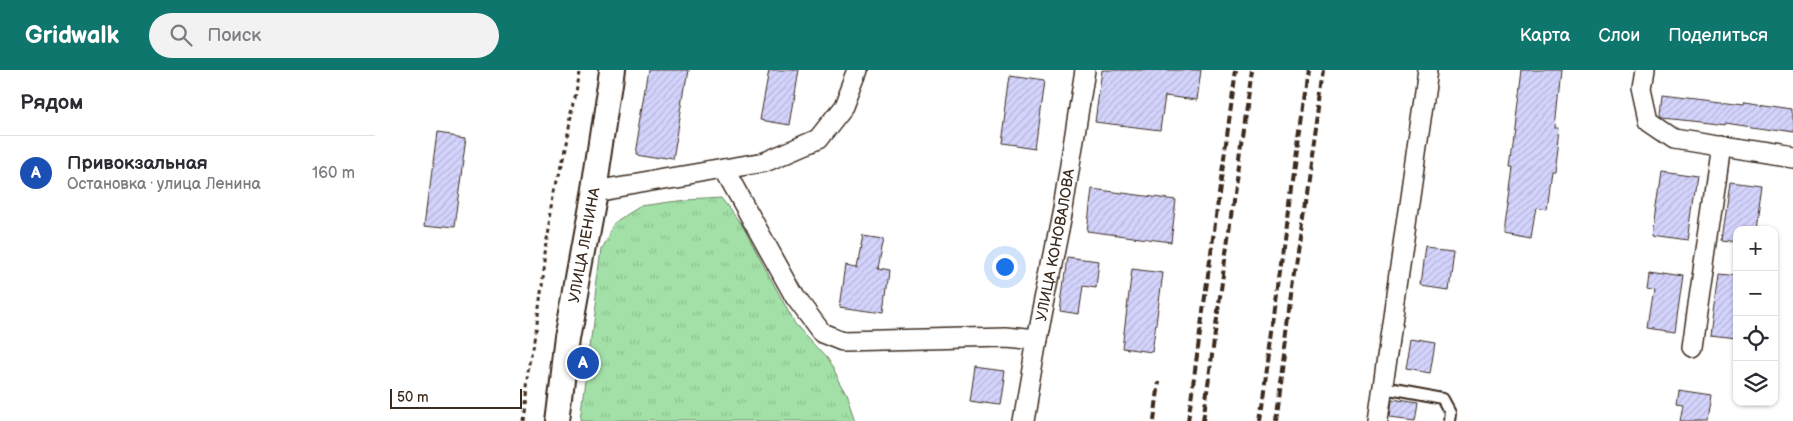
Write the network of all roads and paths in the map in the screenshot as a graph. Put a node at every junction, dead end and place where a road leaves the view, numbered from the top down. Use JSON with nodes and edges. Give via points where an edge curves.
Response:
{"nodes":[{"id":1,"x":579,"y":70,"type":"edge"},
{"id":2,"x":613,"y":70,"type":"edge"},
{"id":3,"x":858,"y":70,"type":"edge"},
{"id":4,"x":1085,"y":70,"type":"edge"},
{"id":5,"x":1428,"y":70,"type":"edge"},
{"id":6,"x":1645,"y":70,"type":"edge"},
{"id":7,"x":1721,"y":146,"type":"junction"},
{"id":8,"x":1793,"y":158,"type":"edge"},
{"id":9,"x":724,"y":168,"type":"junction"},
{"id":10,"x":594,"y":191,"type":"junction"},
{"id":11,"x":1037,"y":340,"type":"junction"},
{"id":12,"x":1692,"y":347,"type":"dead end"},
{"id":13,"x":1383,"y":389,"type":"junction"},
{"id":14,"x":523,"y":421,"type":"edge"},
{"id":15,"x":557,"y":421,"type":"edge"},
{"id":16,"x":1023,"y":421,"type":"edge"},
{"id":17,"x":1378,"y":421,"type":"edge"},
{"id":18,"x":1450,"y":421,"type":"edge"}],
"edges":[{"from":1,"to":14,"type":"path","via":[[544,253]]},
{"from":2,"to":10,"type":"street","name":"УЛИЦА ЛЕНИНА"},
{"from":3,"to":9,"type":"street","via":[[844,106],[818,139],[765,162]]},
{"from":4,"to":11,"type":"street","name":"УЛИЦА КОНОВАЛОВА","via":[[1063,209]]},
{"from":5,"to":13,"type":"street"},
{"from":6,"to":7,"type":"street","via":[[1642,90],[1649,122],[1674,139]]},
{"from":7,"to":8,"type":"street"},
{"from":7,"to":12,"type":"street"},
{"from":9,"to":10,"type":"street"},
{"from":9,"to":11,"type":"street","via":[[795,297],[822,333],[842,341],[1006,337]]},
{"from":10,"to":15,"type":"street","name":"УЛИЦА ЛЕНИНА","via":[[567,339]]},
{"from":11,"to":16,"type":"street","name":"УЛИЦА КОНОВАЛОВА"},
{"from":13,"to":17,"type":"street"},
{"from":13,"to":18,"type":"lane","via":[[1444,400],[1451,413]]}]}
